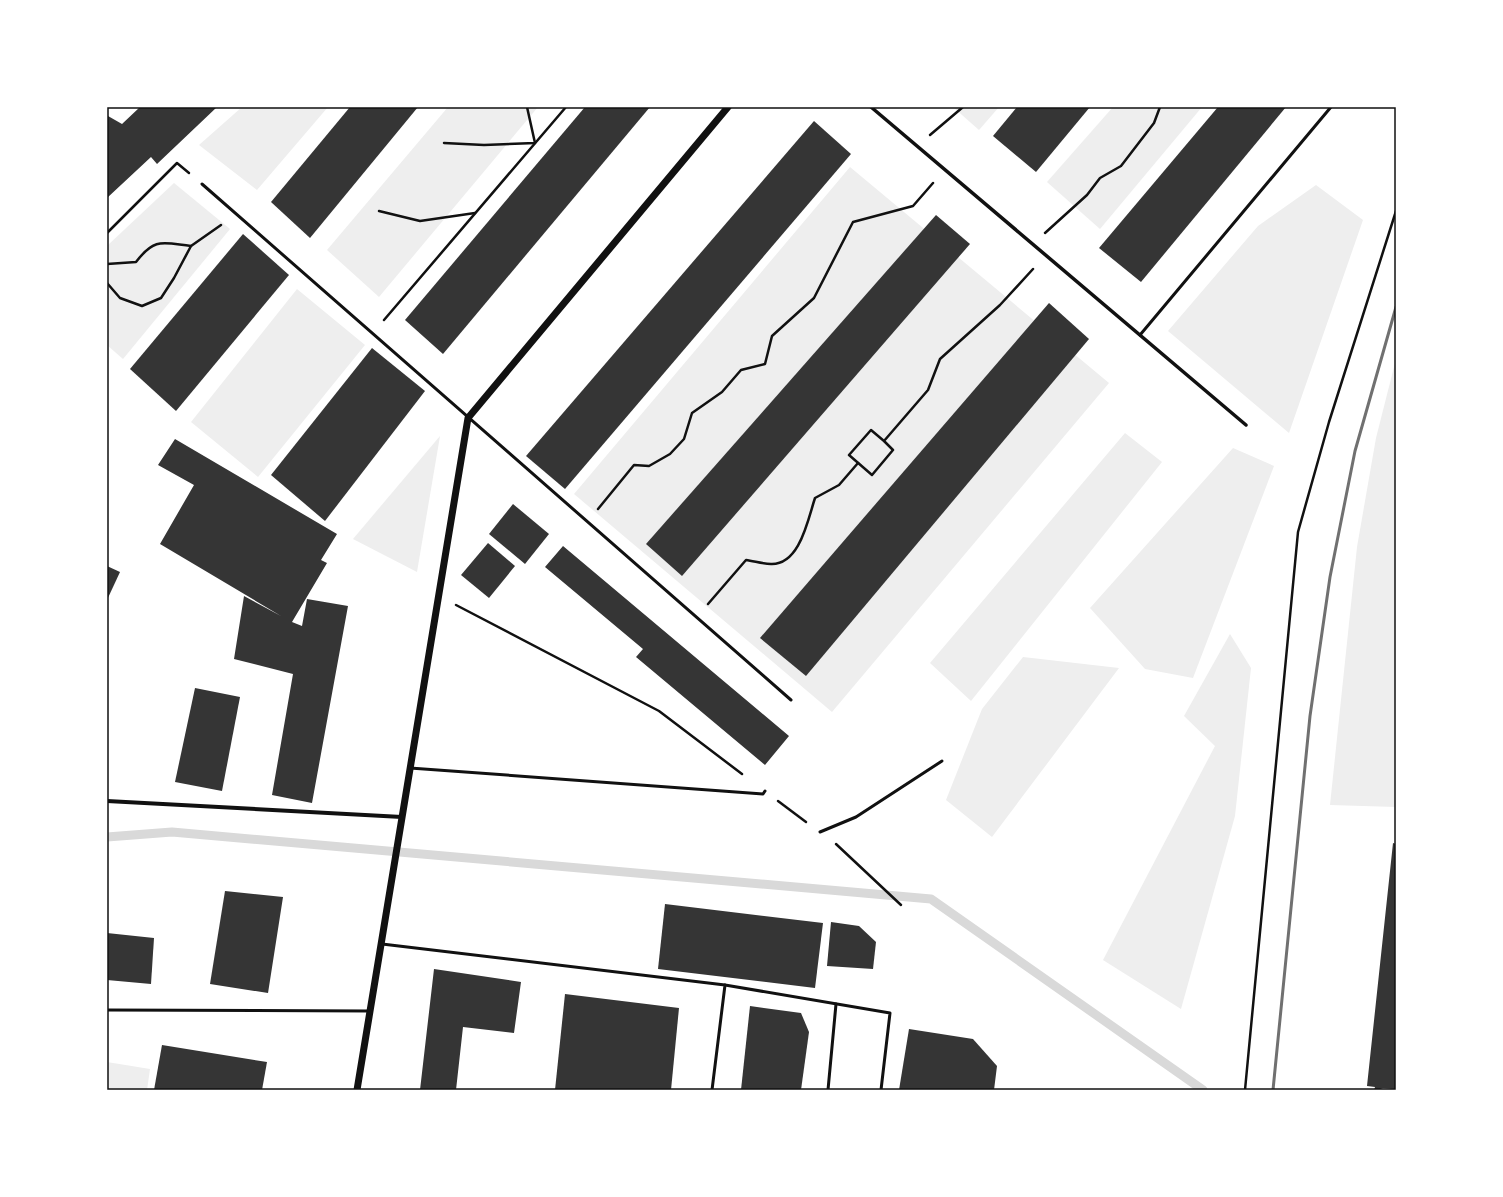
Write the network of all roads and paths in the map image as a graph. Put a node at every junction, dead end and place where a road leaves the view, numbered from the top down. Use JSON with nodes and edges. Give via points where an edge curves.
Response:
{"nodes":[{"id":1,"x":528,"y":107,"type":"edge"},
{"id":2,"x":566,"y":107,"type":"edge"},
{"id":3,"x":728,"y":107,"type":"edge"},
{"id":4,"x":870,"y":107,"type":"edge"},
{"id":5,"x":963,"y":107,"type":"edge"},
{"id":6,"x":1160,"y":107,"type":"edge"},
{"id":7,"x":1331,"y":107,"type":"edge"},
{"id":8,"x":444,"y":143,"type":"dead end"},
{"id":9,"x":535,"y":143,"type":"junction"},
{"id":10,"x":916,"y":146,"type":"junction"},
{"id":11,"x":945,"y":170,"type":"junction"},
{"id":12,"x":202,"y":184,"type":"joint"},
{"id":13,"x":379,"y":211,"type":"dead end"},
{"id":14,"x":1396,"y":211,"type":"edge"},
{"id":15,"x":475,"y":213,"type":"junction"},
{"id":16,"x":236,"y":214,"type":"junction"},
{"id":17,"x":107,"y":233,"type":"edge"},
{"id":18,"x":1032,"y":244,"type":"junction"},
{"id":19,"x":191,"y":246,"type":"junction"},
{"id":20,"x":1045,"y":255,"type":"junction"},
{"id":21,"x":107,"y":264,"type":"edge"},
{"id":22,"x":107,"y":283,"type":"edge"},
{"id":23,"x":372,"y":334,"type":"junction"},
{"id":24,"x":1140,"y":335,"type":"junction"},
{"id":25,"x":468,"y":418,"type":"junction"},
{"id":26,"x":1246,"y":424,"type":"dead end"},
{"id":27,"x":884,"y":441,"type":"junction"},
{"id":28,"x":858,"y":463,"type":"junction"},
{"id":29,"x":587,"y":522,"type":"junction"},
{"id":30,"x":438,"y":596,"type":"junction"},
{"id":31,"x":697,"y":618,"type":"junction"},
{"id":32,"x":792,"y":700,"type":"dead end"},
{"id":33,"x":942,"y":761,"type":"dead end"},
{"id":34,"x":410,"y":768,"type":"junction"},
{"id":35,"x":765,"y":791,"type":"junction"},
{"id":36,"x":107,"y":801,"type":"edge"},
{"id":37,"x":402,"y":817,"type":"junction"},
{"id":38,"x":820,"y":832,"type":"junction"},
{"id":39,"x":901,"y":905,"type":"dead end"},
{"id":40,"x":380,"y":944,"type":"junction"},
{"id":41,"x":724,"y":985,"type":"junction"},
{"id":42,"x":836,"y":1004,"type":"junction"},
{"id":43,"x":107,"y":1010,"type":"edge"},
{"id":44,"x":370,"y":1011,"type":"junction"},
{"id":45,"x":357,"y":1090,"type":"edge"},
{"id":46,"x":712,"y":1090,"type":"edge"},
{"id":47,"x":828,"y":1090,"type":"edge"},
{"id":48,"x":881,"y":1090,"type":"edge"},
{"id":49,"x":1245,"y":1090,"type":"edge"}],
"edges":[{"from":1,"to":9,"type":"path"},
{"from":2,"to":9,"type":"path"},
{"from":3,"to":25,"type":"street"},
{"from":4,"to":10,"type":"street"},
{"from":5,"to":10,"type":"path"},
{"from":6,"to":18,"type":"path","via":[[1154,123],[1121,166],[1100,178],[1087,195]]},
{"from":7,"to":24,"type":"lane"},
{"from":8,"to":9,"type":"path","via":[[484,146]]},
{"from":9,"to":15,"type":"path"},
{"from":10,"to":11,"type":"street"},
{"from":11,"to":18,"type":"street"},
{"from":11,"to":29,"type":"path","via":[[913,206],[853,222],[814,298],[772,336],[765,364],[741,370],[722,392],[692,413],[684,439],[670,454],[649,466],[634,465]]},
{"from":12,"to":16,"type":"lane"},
{"from":12,"to":17,"type":"path","via":[[177,163]]},
{"from":13,"to":15,"type":"path","via":[[420,221]]},
{"from":14,"to":49,"type":"path","via":[[1329,422],[1298,532]]},
{"from":15,"to":23,"type":"path"},
{"from":16,"to":19,"type":"path"},
{"from":16,"to":23,"type":"lane"},
{"from":18,"to":20,"type":"street"},
{"from":19,"to":21,"type":"path","via":[[156,243],[144,250],[136,262]]},
{"from":19,"to":22,"type":"path","via":[[161,298],[142,306],[120,298]]},
{"from":20,"to":24,"type":"street"},
{"from":20,"to":27,"type":"path","via":[[1000,305],[940,359],[928,390]]},
{"from":23,"to":25,"type":"lane"},
{"from":24,"to":26,"type":"street"},
{"from":25,"to":29,"type":"lane"},
{"from":25,"to":30,"type":"street"},
{"from":27,"to":28,"type":"path","via":[[871,430],[849,455]]},
{"from":27,"to":28,"type":"path","via":[[894,450],[872,475]]},
{"from":28,"to":31,"type":"path","via":[[839,485],[815,498],[799,545],[787,559],[772,564],[746,560]]},
{"from":29,"to":31,"type":"lane"},
{"from":30,"to":34,"type":"street"},
{"from":30,"to":35,"type":"path","via":[[659,711]]},
{"from":31,"to":32,"type":"lane"},
{"from":33,"to":38,"type":"lane","via":[[856,817]]},
{"from":34,"to":35,"type":"lane","via":[[763,794]]},
{"from":34,"to":37,"type":"street"},
{"from":35,"to":38,"type":"path"},
{"from":36,"to":37,"type":"street"},
{"from":37,"to":40,"type":"street"},
{"from":38,"to":39,"type":"path","via":[[847,853]]},
{"from":40,"to":41,"type":"lane"},
{"from":40,"to":44,"type":"street"},
{"from":41,"to":42,"type":"lane"},
{"from":41,"to":46,"type":"lane"},
{"from":42,"to":47,"type":"lane"},
{"from":42,"to":48,"type":"lane","via":[[890,1013]]},
{"from":43,"to":44,"type":"lane"},
{"from":44,"to":45,"type":"street"}]}
